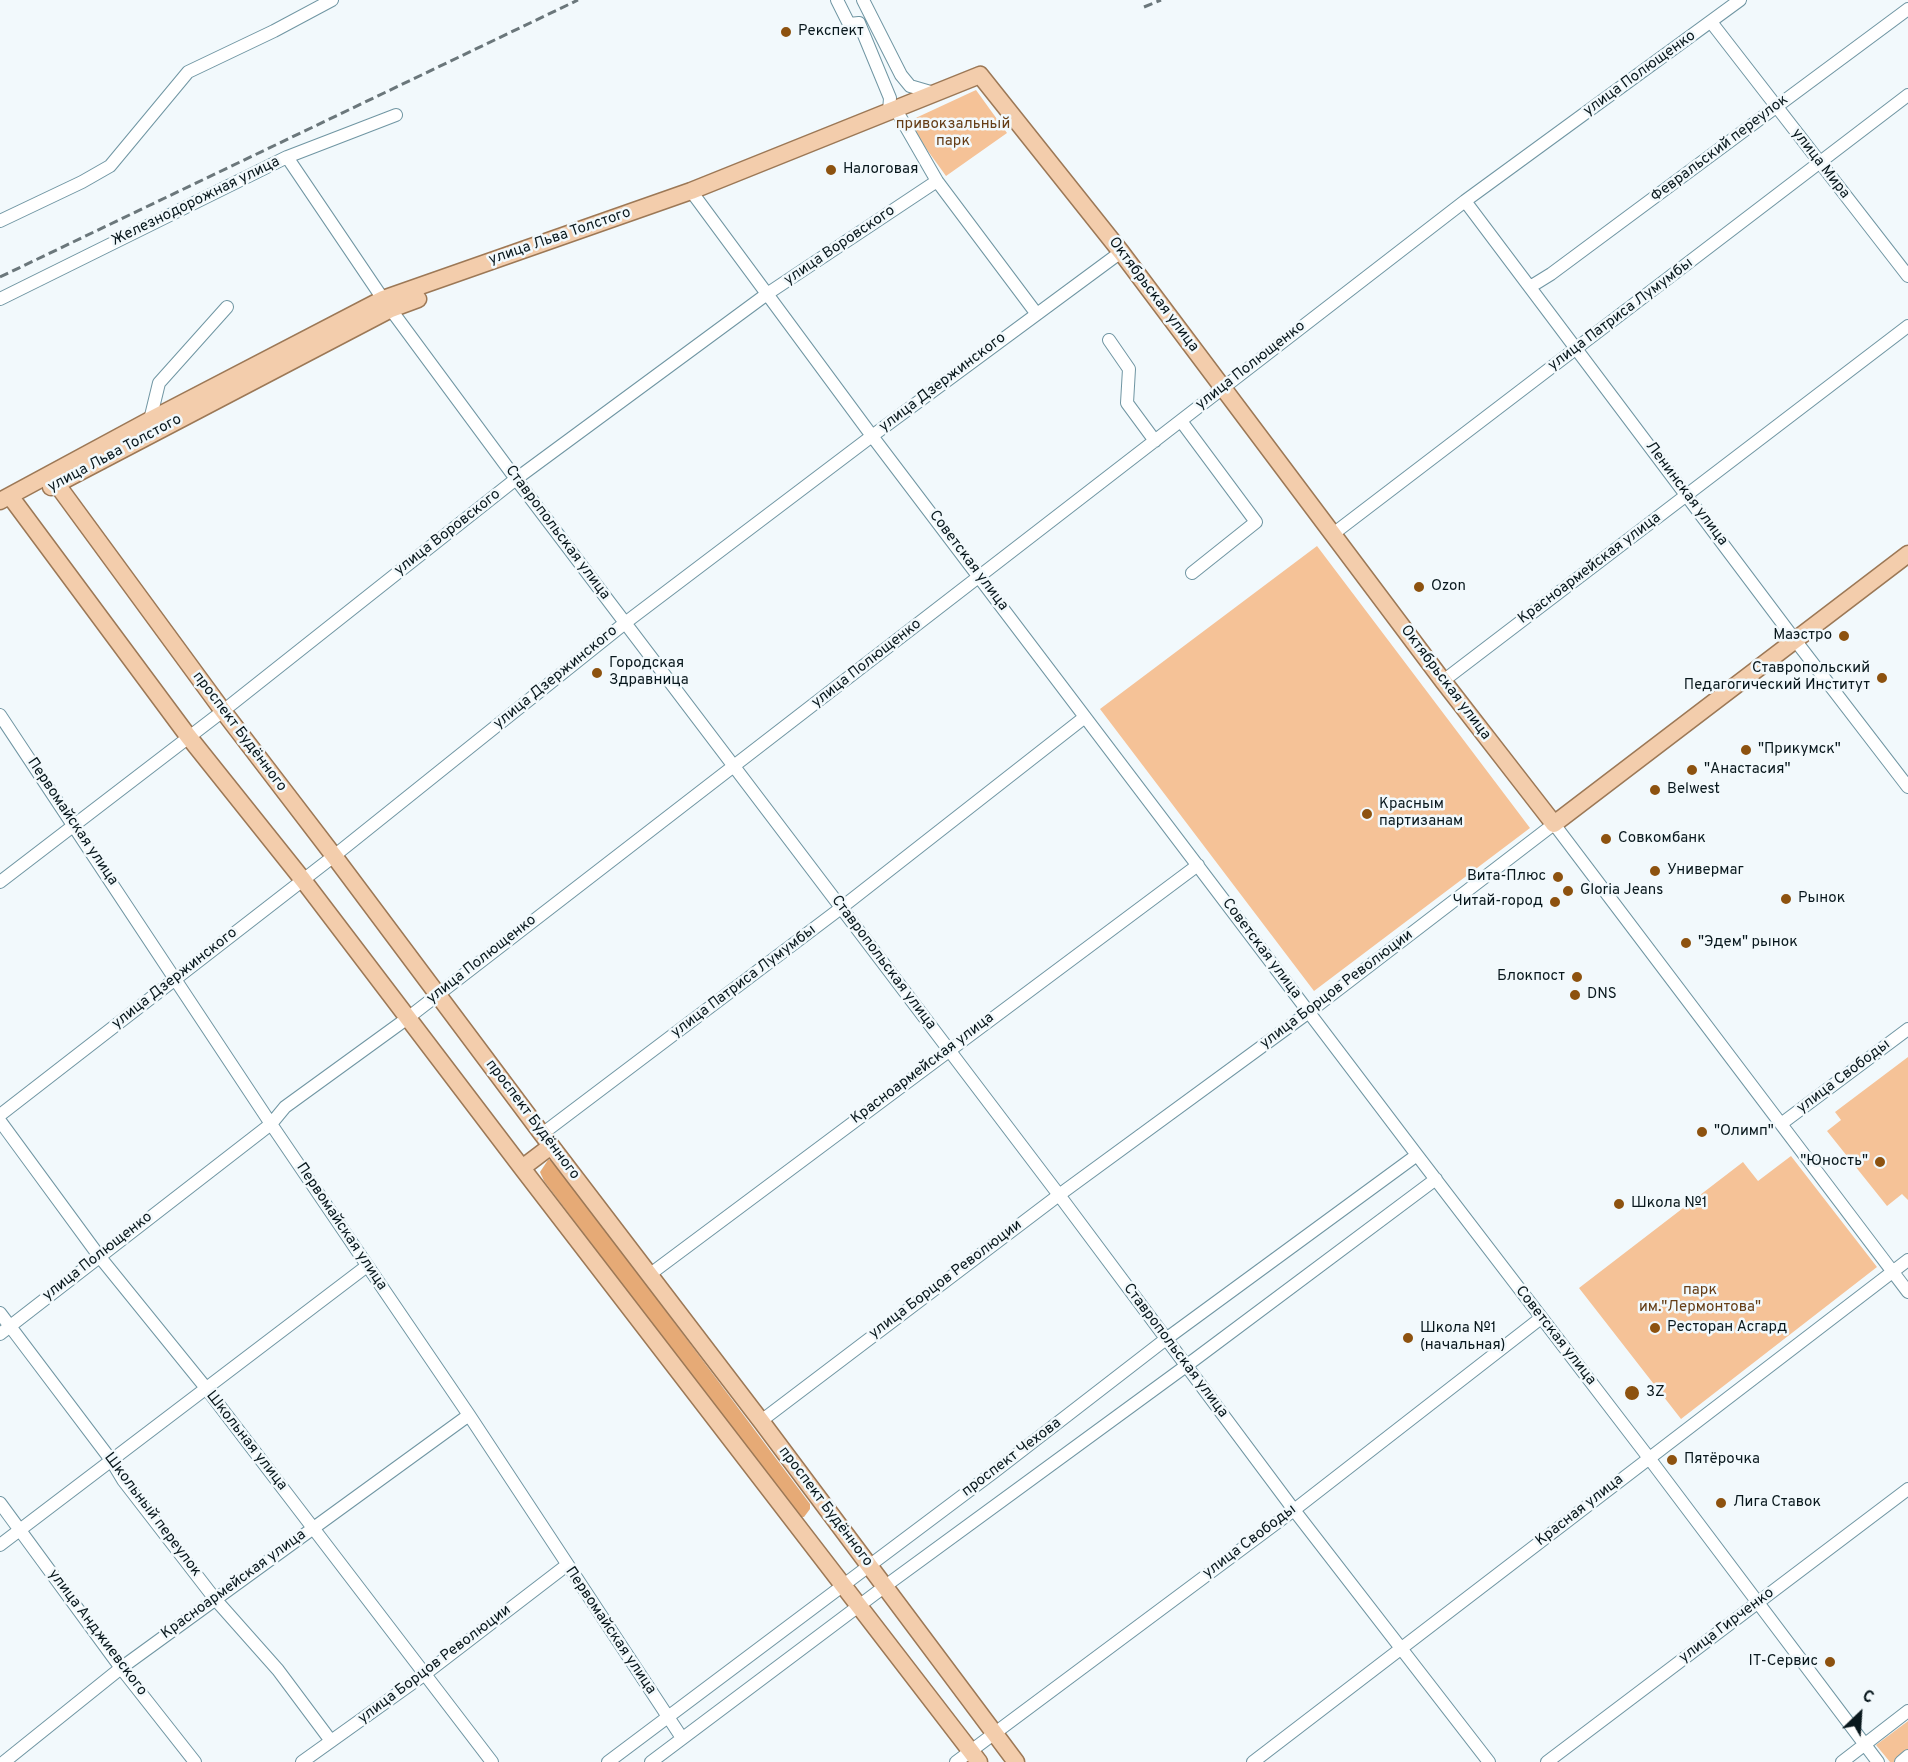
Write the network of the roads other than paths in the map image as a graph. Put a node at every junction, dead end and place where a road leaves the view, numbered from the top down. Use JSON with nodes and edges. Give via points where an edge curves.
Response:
{"nodes":[{"id":1,"x":332,"y":0,"type":"edge"},
{"id":2,"x":837,"y":0,"type":"edge"},
{"id":3,"x":864,"y":0,"type":"edge"},
{"id":4,"x":1740,"y":0,"type":"edge"},
{"id":5,"x":1908,"y":9,"type":"edge"},
{"id":6,"x":1711,"y":22,"type":"junction"},
{"id":7,"x":980,"y":75,"type":"joint"},
{"id":8,"x":934,"y":93,"type":"junction"},
{"id":9,"x":1908,"y":95,"type":"edge"},
{"id":10,"x":1776,"y":108,"type":"junction"},
{"id":11,"x":892,"y":110,"type":"junction"},
{"id":12,"x":396,"y":115,"type":"dead end"},
{"id":13,"x":287,"y":157,"type":"junction"},
{"id":14,"x":1819,"y":163,"type":"junction"},
{"id":15,"x":937,"y":181,"type":"junction"},
{"id":16,"x":692,"y":193,"type":"junction"},
{"id":17,"x":1465,"y":201,"type":"junction"},
{"id":18,"x":0,"y":221,"type":"edge"},
{"id":19,"x":1120,"y":252,"type":"junction"},
{"id":20,"x":1908,"y":276,"type":"edge"},
{"id":21,"x":1530,"y":287,"type":"junction"},
{"id":22,"x":767,"y":294,"type":"junction"},
{"id":23,"x":0,"y":299,"type":"edge"},
{"id":24,"x":387,"y":304,"type":"junction"},
{"id":25,"x":227,"y":307,"type":"dead end"},
{"id":26,"x":1036,"y":313,"type":"junction"},
{"id":27,"x":1908,"y":326,"type":"edge"},
{"id":28,"x":1109,"y":340,"type":"dead end"},
{"id":29,"x":1576,"y":350,"type":"junction"},
{"id":30,"x":1223,"y":388,"type":"junction"},
{"id":31,"x":150,"y":420,"type":"junction"},
{"id":32,"x":1181,"y":421,"type":"junction"},
{"id":33,"x":872,"y":436,"type":"junction"},
{"id":34,"x":1155,"y":441,"type":"junction"},
{"id":35,"x":516,"y":479,"type":"junction"},
{"id":36,"x":53,"y":480,"type":"junction"},
{"id":37,"x":1687,"y":495,"type":"junction"},
{"id":38,"x":9,"y":501,"type":"edge"},
{"id":39,"x":0,"y":514,"type":"edge"},
{"id":40,"x":1333,"y":534,"type":"junction"},
{"id":41,"x":1908,"y":554,"type":"edge"},
{"id":42,"x":1192,"y":573,"type":"dead end"},
{"id":43,"x":980,"y":577,"type":"junction"},
{"id":44,"x":626,"y":623,"type":"junction"},
{"id":45,"x":1795,"y":640,"type":"junction"},
{"id":46,"x":1443,"y":681,"type":"junction"},
{"id":47,"x":223,"y":711,"type":"junction"},
{"id":48,"x":0,"y":715,"type":"edge"},
{"id":49,"x":1085,"y":717,"type":"junction"},
{"id":50,"x":188,"y":736,"type":"junction"},
{"id":51,"x":734,"y":767,"type":"junction"},
{"id":52,"x":1906,"y":782,"type":"edge"},
{"id":53,"x":74,"y":824,"type":"junction"},
{"id":54,"x":1554,"y":824,"type":"junction"},
{"id":55,"x":334,"y":856,"type":"junction"},
{"id":56,"x":1198,"y":865,"type":"junction"},
{"id":57,"x":303,"y":879,"type":"junction"},
{"id":58,"x":0,"y":882,"type":"edge"},
{"id":59,"x":842,"y":908,"type":"junction"},
{"id":60,"x":176,"y":978,"type":"junction"},
{"id":61,"x":438,"y":995,"type":"junction"},
{"id":62,"x":1309,"y":1012,"type":"junction"},
{"id":63,"x":409,"y":1017,"type":"junction"},
{"id":64,"x":1908,"y":1029,"type":"edge"},
{"id":65,"x":949,"y":1049,"type":"junction"},
{"id":66,"x":0,"y":1115,"type":"edge"},
{"id":67,"x":0,"y":1121,"type":"edge"},
{"id":68,"x":271,"y":1124,"type":"junction"},
{"id":69,"x":1781,"y":1124,"type":"junction"},
{"id":70,"x":546,"y":1140,"type":"junction"},
{"id":71,"x":1417,"y":1155,"type":"junction"},
{"id":72,"x":522,"y":1168,"type":"junction"},
{"id":73,"x":1436,"y":1179,"type":"junction"},
{"id":74,"x":1059,"y":1195,"type":"junction"},
{"id":75,"x":99,"y":1256,"type":"junction"},
{"id":76,"x":1908,"y":1260,"type":"edge"},
{"id":77,"x":367,"y":1266,"type":"junction"},
{"id":78,"x":1893,"y":1272,"type":"junction"},
{"id":79,"x":649,"y":1275,"type":"junction"},
{"id":80,"x":1908,"y":1292,"type":"edge"},
{"id":81,"x":0,"y":1313,"type":"edge"},
{"id":82,"x":1541,"y":1318,"type":"junction"},
{"id":83,"x":5,"y":1330,"type":"edge"},
{"id":84,"x":1166,"y":1339,"type":"junction"},
{"id":85,"x":1186,"y":1366,"type":"junction"},
{"id":86,"x":206,"y":1389,"type":"junction"},
{"id":87,"x":469,"y":1415,"type":"junction"},
{"id":88,"x":760,"y":1421,"type":"junction"},
{"id":89,"x":1649,"y":1458,"type":"junction"},
{"id":90,"x":111,"y":1460,"type":"junction"},
{"id":91,"x":1908,"y":1490,"type":"edge"},
{"id":92,"x":0,"y":1503,"type":"edge"},
{"id":93,"x":1294,"y":1510,"type":"junction"},
{"id":94,"x":313,"y":1528,"type":"junction"},
{"id":95,"x":20,"y":1529,"type":"junction"},
{"id":96,"x":0,"y":1545,"type":"edge"},
{"id":97,"x":567,"y":1565,"type":"junction"},
{"id":98,"x":869,"y":1566,"type":"junction"},
{"id":99,"x":843,"y":1586,"type":"junction"},
{"id":100,"x":884,"y":1587,"type":"junction"},
{"id":101,"x":215,"y":1599,"type":"junction"},
{"id":102,"x":1758,"y":1603,"type":"junction"},
{"id":103,"x":859,"y":1607,"type":"junction"},
{"id":104,"x":1401,"y":1650,"type":"junction"},
{"id":105,"x":121,"y":1668,"type":"junction"},
{"id":106,"x":425,"y":1674,"type":"junction"},
{"id":107,"x":1908,"y":1712,"type":"edge"},
{"id":108,"x":667,"y":1716,"type":"junction"},
{"id":109,"x":994,"y":1732,"type":"junction"},
{"id":110,"x":682,"y":1738,"type":"junction"},
{"id":111,"x":331,"y":1741,"type":"junction"},
{"id":112,"x":1865,"y":1745,"type":"junction"},
{"id":113,"x":975,"y":1756,"type":"edge"},
{"id":114,"x":1908,"y":1756,"type":"edge"},
{"id":115,"x":4,"y":1762,"type":"edge"},
{"id":116,"x":195,"y":1762,"type":"edge"},
{"id":117,"x":302,"y":1762,"type":"edge"},
{"id":118,"x":492,"y":1762,"type":"edge"},
{"id":119,"x":608,"y":1762,"type":"edge"},
{"id":120,"x":651,"y":1762,"type":"edge"},
{"id":121,"x":956,"y":1762,"type":"edge"},
{"id":122,"x":1016,"y":1762,"type":"edge"},
{"id":123,"x":1253,"y":1762,"type":"edge"},
{"id":124,"x":1489,"y":1762,"type":"edge"},
{"id":125,"x":1547,"y":1762,"type":"edge"},
{"id":126,"x":1842,"y":1762,"type":"edge"},
{"id":127,"x":1878,"y":1762,"type":"edge"},
{"id":128,"x":1901,"y":1762,"type":"edge"}],
"edges":[{"from":1,"to":18,"type":"street","via":[[188,72],[110,166]]},
{"from":2,"to":11,"type":"street","via":[[849,24],[859,23],[891,98]]},
{"from":3,"to":8,"type":"street","via":[[901,75],[910,86]]},
{"from":4,"to":6,"type":"street","name":"улица Полющенко"},
{"from":5,"to":10,"type":"street","name":"Февральский переулок"},
{"from":6,"to":10,"type":"street","name":"улица Мира"},
{"from":6,"to":17,"type":"street","name":"улица Полющенко"},
{"from":7,"to":8,"type":"main road","name":"улица Льва Толстого"},
{"from":7,"to":19,"type":"main road","name":"Октябрьская улица"},
{"from":8,"to":11,"type":"main road","name":"улица Льва Толстого"},
{"from":9,"to":14,"type":"street","name":"улица Патриса Лумумбы"},
{"from":10,"to":14,"type":"street","name":"улица Мира"},
{"from":10,"to":21,"type":"street","name":"Февральский переулок"},
{"from":11,"to":15,"type":"street"},
{"from":11,"to":16,"type":"main road","name":"улица Льва Толстого"},
{"from":12,"to":13,"type":"street","name":"Железнодорожная улица"},
{"from":13,"to":23,"type":"street","name":"Железнодорожная улица"},
{"from":13,"to":24,"type":"street","name":"Ставропольская улица"},
{"from":14,"to":20,"type":"street","name":"улица Мира"},
{"from":14,"to":29,"type":"street","name":"улица Патриса Лумумбы"},
{"from":15,"to":22,"type":"street","name":"улица Воровского"},
{"from":15,"to":26,"type":"street"},
{"from":16,"to":22,"type":"street","name":"Советская улица"},
{"from":16,"to":24,"type":"main road","name":"улица Льва Толстого"},
{"from":17,"to":21,"type":"street","name":"Ленинская улица"},
{"from":17,"to":30,"type":"street","name":"улица Полющенко"},
{"from":19,"to":26,"type":"street","name":"улица Дзержинского"},
{"from":19,"to":30,"type":"main road","name":"Октябрьская улица"},
{"from":21,"to":29,"type":"street","name":"Ленинская улица"},
{"from":22,"to":33,"type":"street","name":"Советская улица"},
{"from":22,"to":35,"type":"street","name":"улица Воровского"},
{"from":24,"to":31,"type":"main road","name":"улица Льва Толстого"},
{"from":24,"to":35,"type":"street","name":"Ставропольская улица"},
{"from":24,"to":36,"type":"main road","name":"улица Льва Толстого"},
{"from":25,"to":31,"type":"street","name":"улица Льва Толстого","via":[[159,383]]},
{"from":26,"to":33,"type":"street","name":"улица Дзержинского"},
{"from":27,"to":37,"type":"street","name":"Красноармейская улица"},
{"from":28,"to":34,"type":"street","via":[[1129,369],[1127,403]]},
{"from":29,"to":37,"type":"street","name":"Ленинская улица"},
{"from":29,"to":40,"type":"street","name":"улица Патриса Лумумбы"},
{"from":30,"to":32,"type":"street","name":"улица Полющенко"},
{"from":30,"to":40,"type":"main road","name":"Октябрьская улица"},
{"from":31,"to":36,"type":"main road","name":"улица Льва Толстого"},
{"from":32,"to":34,"type":"street","name":"улица Полющенко"},
{"from":32,"to":42,"type":"street","via":[[1256,522]]},
{"from":33,"to":43,"type":"street","name":"Советская улица"},
{"from":33,"to":44,"type":"street","name":"улица Дзержинского"},
{"from":34,"to":43,"type":"street","name":"улица Полющенко"},
{"from":35,"to":44,"type":"street","name":"Ставропольская улица"},
{"from":35,"to":47,"type":"street","name":"улица Воровского"},
{"from":36,"to":38,"type":"main road","name":"улица Льва Толстого"},
{"from":36,"to":47,"type":"main road","name":"проспект Будённого"},
{"from":37,"to":45,"type":"street","name":"Ленинская улица"},
{"from":37,"to":46,"type":"street","name":"Красноармейская улица"},
{"from":38,"to":39,"type":"main road","name":"улица Льва Толстого"},
{"from":38,"to":50,"type":"main road"},
{"from":40,"to":46,"type":"main road","name":"Октябрьская улица"},
{"from":41,"to":45,"type":"main road","name":"улица Борцов Революции"},
{"from":43,"to":49,"type":"street","name":"Советская улица"},
{"from":43,"to":51,"type":"street","name":"улица Полющенко"},
{"from":44,"to":51,"type":"street","name":"Ставропольская улица"},
{"from":44,"to":55,"type":"street","name":"улица Дзержинского"},
{"from":45,"to":52,"type":"street","name":"Ленинская улица"},
{"from":45,"to":54,"type":"main road","name":"улица Борцов Революции"},
{"from":46,"to":54,"type":"main road","name":"Октябрьская улица"},
{"from":47,"to":50,"type":"street","name":"улица Воровского"},
{"from":47,"to":55,"type":"main road","name":"проспект Будённого"},
{"from":48,"to":53,"type":"street","name":"Первомайская улица"},
{"from":49,"to":56,"type":"street","name":"Советская улица"},
{"from":49,"to":59,"type":"street","name":"улица Патриса Лумумбы"},
{"from":50,"to":53,"type":"street","name":"улица Воровского"},
{"from":50,"to":57,"type":"main road"},
{"from":51,"to":59,"type":"street","name":"Ставропольская улица"},
{"from":51,"to":61,"type":"street","name":"улица Полющенко"},
{"from":53,"to":58,"type":"street","name":"улица Воровского"},
{"from":53,"to":60,"type":"street","name":"Первомайская улица"},
{"from":54,"to":62,"type":"street","name":"улица Борцов Революции"},
{"from":54,"to":69,"type":"street","name":"Октябрьская улица"},
{"from":55,"to":57,"type":"street","name":"улица Дзержинского"},
{"from":55,"to":61,"type":"main road","name":"проспект Будённого"},
{"from":56,"to":62,"type":"street","name":"Советская улица"},
{"from":56,"to":65,"type":"street","name":"Красноармейская улица"},
{"from":57,"to":60,"type":"street","name":"улица Дзержинского"},
{"from":57,"to":63,"type":"main road"},
{"from":59,"to":65,"type":"street","name":"Ставропольская улица"},
{"from":59,"to":70,"type":"street","name":"улица Патриса Лумумбы"},
{"from":60,"to":66,"type":"street","name":"улица Дзержинского"},
{"from":60,"to":68,"type":"street","name":"Первомайская улица"},
{"from":61,"to":63,"type":"street","name":"улица Полющенко"},
{"from":61,"to":70,"type":"main road","name":"проспект Будённого"},
{"from":62,"to":71,"type":"street","name":"Советская улица"},
{"from":62,"to":74,"type":"street","name":"улица Борцов Революции"},
{"from":63,"to":68,"type":"street","name":"улица Полющенко","via":[[285,1107]]},
{"from":63,"to":72,"type":"main road"},
{"from":64,"to":69,"type":"street","name":"улица Свободы"},
{"from":65,"to":74,"type":"street","name":"Ставропольская улица"},
{"from":65,"to":79,"type":"street","name":"Красноармейская улица"},
{"from":67,"to":75,"type":"street","name":"Школьная улица"},
{"from":68,"to":75,"type":"street","name":"улица Полющенко"},
{"from":68,"to":77,"type":"street","name":"Первомайская улица"},
{"from":69,"to":78,"type":"street","name":"Октябрьская улица"},
{"from":70,"to":72,"type":"main road"},
{"from":70,"to":79,"type":"main road","name":"проспект Будённого"},
{"from":71,"to":73,"type":"street","name":"Советская улица"},
{"from":71,"to":84,"type":"street","name":"проспект Чехова"},
{"from":72,"to":99,"type":"main road"},
{"from":73,"to":82,"type":"street","name":"Советская улица"},
{"from":73,"to":85,"type":"street","name":"проспект Чехова"},
{"from":74,"to":84,"type":"street","name":"Ставропольская улица"},
{"from":74,"to":88,"type":"street","name":"улица Борцов Революции"},
{"from":75,"to":83,"type":"street","name":"улица Полющенко"},
{"from":75,"to":86,"type":"street","name":"Школьная улица"},
{"from":76,"to":78,"type":"street","name":"Красная улица"},
{"from":77,"to":86,"type":"street"},
{"from":77,"to":87,"type":"street","name":"Первомайская улица"},
{"from":78,"to":80,"type":"street","name":"Октябрьская улица"},
{"from":78,"to":89,"type":"street","name":"Красная улица"},
{"from":79,"to":88,"type":"main road","name":"проспект Будённого"},
{"from":81,"to":83,"type":"street","name":"Школьный переулок"},
{"from":82,"to":89,"type":"street","name":"Советская улица"},
{"from":82,"to":93,"type":"street","name":"улица Свободы"},
{"from":83,"to":90,"type":"street","name":"Школьный переулок"},
{"from":84,"to":85,"type":"street","name":"Ставропольская улица"},
{"from":84,"to":98,"type":"street","name":"проспект Чехова"},
{"from":85,"to":93,"type":"street","name":"Ставропольская улица"},
{"from":85,"to":100,"type":"street","name":"проспект Чехова"},
{"from":86,"to":90,"type":"street"},
{"from":86,"to":94,"type":"street","name":"Школьная улица"},
{"from":87,"to":94,"type":"street","name":"Красноармейская улица"},
{"from":87,"to":97,"type":"street","name":"Первомайская улица"},
{"from":88,"to":98,"type":"main road","name":"проспект Будённого"},
{"from":89,"to":102,"type":"street","name":"Советская улица"},
{"from":89,"to":104,"type":"street","name":"Красная улица"},
{"from":90,"to":95,"type":"street"},
{"from":90,"to":101,"type":"street","name":"Школьный переулок"},
{"from":91,"to":102,"type":"street","name":"улица Гирченко"},
{"from":92,"to":95,"type":"street","name":"улица Анджиевского"},
{"from":93,"to":104,"type":"street","name":"Ставропольская улица"},
{"from":93,"to":109,"type":"street","name":"улица Свободы"},
{"from":94,"to":101,"type":"street","name":"Красноармейская улица"},
{"from":94,"to":106,"type":"street","name":"Школьная улица"},
{"from":95,"to":96,"type":"street"},
{"from":95,"to":105,"type":"street","name":"улица Анджиевского"},
{"from":97,"to":106,"type":"street","name":"улица Борцов Революции"},
{"from":97,"to":108,"type":"street","name":"Первомайская улица"},
{"from":98,"to":99,"type":"street","name":"проспект Чехова"},
{"from":98,"to":100,"type":"main road","name":"проспект Будённого"},
{"from":99,"to":103,"type":"main road"},
{"from":99,"to":108,"type":"street","name":"проспект Чехова"},
{"from":100,"to":103,"type":"street","name":"проспект Чехова"},
{"from":100,"to":109,"type":"main road","name":"проспект Будённого"},
{"from":101,"to":105,"type":"street","name":"Красноармейская улица"},
{"from":101,"to":111,"type":"street","name":"Школьный переулок","via":[[278,1670]]},
{"from":102,"to":112,"type":"street","name":"Советская улица"},
{"from":102,"to":125,"type":"street","name":"улица Гирченко"},
{"from":103,"to":110,"type":"street","name":"проспект Чехова"},
{"from":103,"to":113,"type":"main road"},
{"from":104,"to":123,"type":"street","name":"Красная улица"},
{"from":104,"to":124,"type":"street","name":"Ставропольская улица"},
{"from":105,"to":115,"type":"street","name":"Красноармейская улица"},
{"from":105,"to":116,"type":"street","name":"улица Анджиевского"},
{"from":106,"to":111,"type":"street","name":"улица Борцов Революции"},
{"from":106,"to":118,"type":"street","name":"Школьная улица"},
{"from":107,"to":112,"type":"street"},
{"from":108,"to":110,"type":"street","name":"Первомайская улица"},
{"from":108,"to":119,"type":"street","name":"проспект Чехова"},
{"from":109,"to":113,"type":"street","name":"улица Свободы"},
{"from":109,"to":122,"type":"main road","name":"проспект Будённого"},
{"from":110,"to":120,"type":"street","name":"проспект Чехова"},
{"from":111,"to":117,"type":"street","name":"улица Борцов Революции"},
{"from":112,"to":126,"type":"street"},
{"from":112,"to":127,"type":"street","name":"Советская улица"},
{"from":113,"to":121,"type":"street","name":"улица Свободы"},
{"from":114,"to":128,"type":"street"}]}
